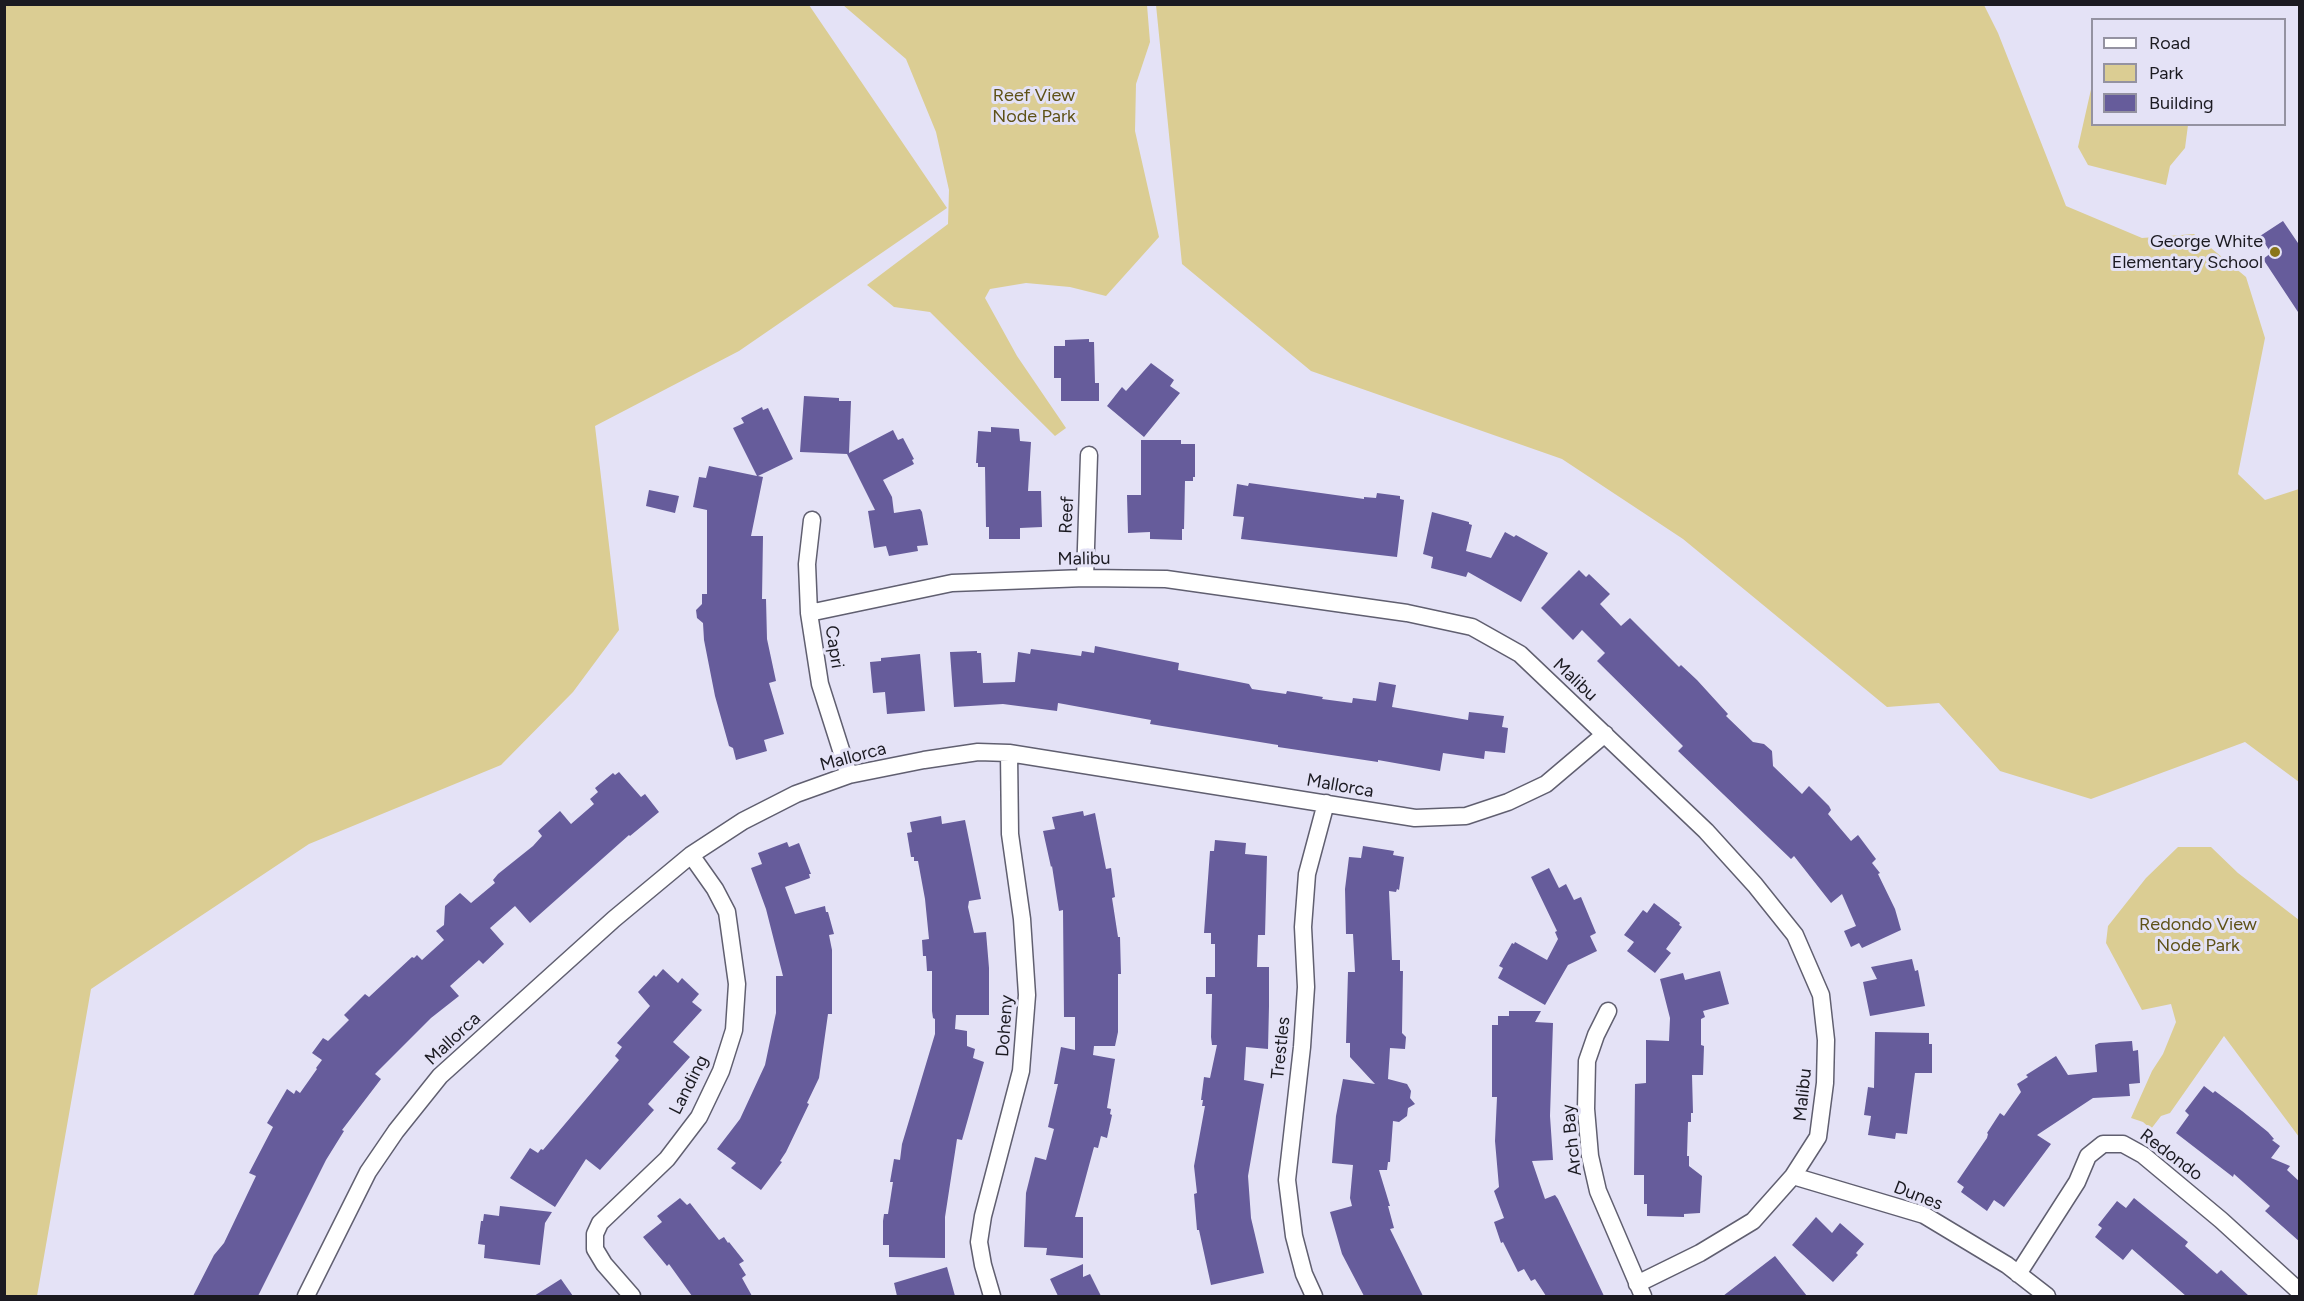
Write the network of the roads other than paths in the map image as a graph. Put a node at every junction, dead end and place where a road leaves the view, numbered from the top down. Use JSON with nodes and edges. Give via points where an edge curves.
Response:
{"nodes":[{"id":1,"x":1089,"y":455,"type":"dead end"},
{"id":2,"x":812,"y":520,"type":"dead end"},
{"id":3,"x":1085,"y":578,"type":"junction"},
{"id":4,"x":809,"y":613,"type":"junction"},
{"id":5,"x":1605,"y":734,"type":"junction"},
{"id":6,"x":1009,"y":753,"type":"junction"},
{"id":7,"x":849,"y":775,"type":"junction"},
{"id":8,"x":1326,"y":802,"type":"junction"},
{"id":9,"x":691,"y":855,"type":"junction"},
{"id":10,"x":1608,"y":1011,"type":"dead end"},
{"id":11,"x":1793,"y":1176,"type":"junction"},
{"id":12,"x":2018,"y":1274,"type":"junction"},
{"id":13,"x":1640,"y":1290,"type":"edge"},
{"id":14,"x":2300,"y":1292,"type":"edge"},
{"id":15,"x":306,"y":1296,"type":"edge"},
{"id":16,"x":632,"y":1296,"type":"edge"},
{"id":17,"x":992,"y":1296,"type":"edge"},
{"id":18,"x":1314,"y":1296,"type":"edge"},
{"id":19,"x":2047,"y":1296,"type":"edge"}],
"edges":[{"from":1,"to":3,"type":"street","name":"Reef"},
{"from":2,"to":4,"type":"street","name":"Capri","via":[[807,564]]},
{"from":3,"to":4,"type":"street","name":"Malibu","via":[[952,584]]},
{"from":3,"to":5,"type":"street","name":"Malibu","via":[[1177,580],[1407,613],[1472,627],[1520,654]]},
{"from":4,"to":7,"type":"street","name":"Capri","via":[[820,684]]},
{"from":5,"to":8,"type":"street","name":"Mallorca","via":[[1545,784],[1466,816],[1415,818]]},
{"from":5,"to":11,"type":"street","name":"Malibu","via":[[1706,831],[1755,885],[1795,935],[1821,995],[1826,1072],[1818,1137]]},
{"from":6,"to":7,"type":"street","name":"Mallorca","via":[[978,752]]},
{"from":6,"to":8,"type":"street","name":"Mallorca"},
{"from":6,"to":17,"type":"street","name":"Doheny","via":[[1011,834],[1028,995],[1021,1071],[979,1242]]},
{"from":7,"to":9,"type":"street","name":"Mallorca","via":[[796,794],[754,815]]},
{"from":8,"to":18,"type":"street","name":"Trestles","via":[[1307,874],[1306,997],[1287,1180],[1294,1236]]},
{"from":9,"to":15,"type":"street","name":"Mallorca","via":[[440,1076],[368,1172]]},
{"from":9,"to":16,"type":"street","name":"Landing","via":[[727,912],[737,984],[734,1030],[721,1071],[699,1117],[667,1159],[600,1223],[595,1234],[595,1249]]},
{"from":10,"to":13,"type":"street","name":"Arch Bay","via":[[1587,1061],[1590,1156],[1598,1191]]},
{"from":11,"to":12,"type":"street","name":"Dunes","via":[[1924,1215]]},
{"from":11,"to":13,"type":"street","name":"Malibu","via":[[1753,1221]]},
{"from":12,"to":14,"type":"street","name":"Redondo","via":[[2077,1182],[2088,1156],[2103,1144],[2123,1144],[2143,1155],[2221,1220]]},
{"from":12,"to":19,"type":"street","name":"Dunes"}]}
